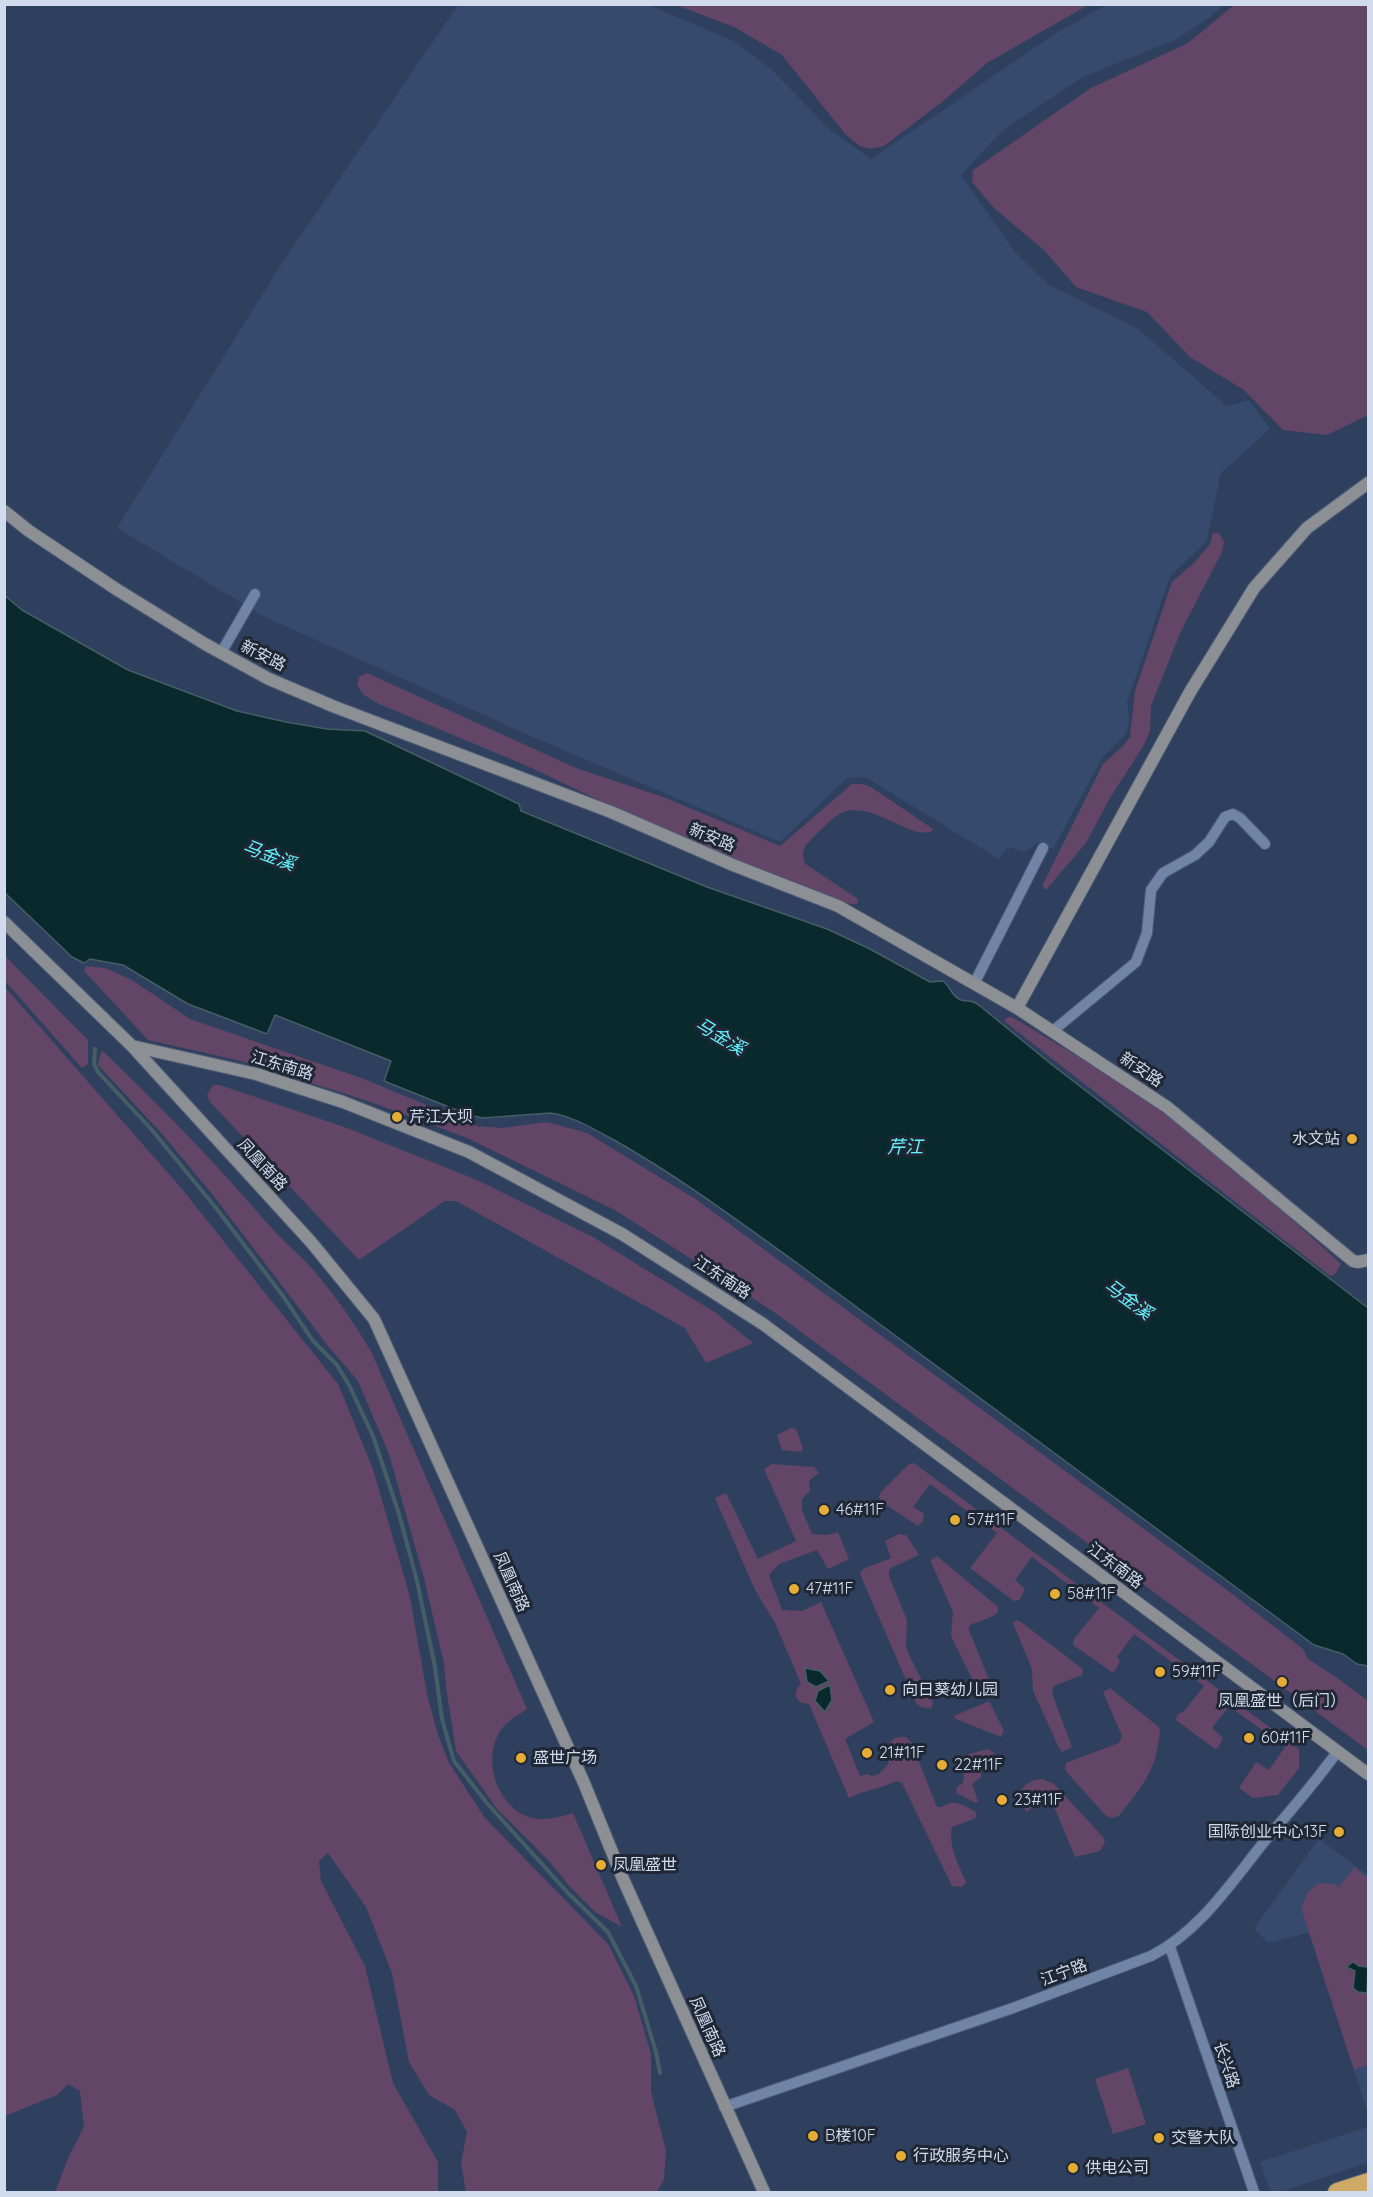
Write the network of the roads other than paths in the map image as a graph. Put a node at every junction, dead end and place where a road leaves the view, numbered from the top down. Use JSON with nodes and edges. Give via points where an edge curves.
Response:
{"nodes":[{"id":1,"x":1368,"y":483,"type":"edge"},
{"id":2,"x":4,"y":512,"type":"edge"},
{"id":3,"x":255,"y":594,"type":"dead end"},
{"id":4,"x":221,"y":653,"type":"junction"},
{"id":5,"x":1265,"y":844,"type":"dead end"},
{"id":6,"x":1043,"y":848,"type":"dead end"},
{"id":7,"x":4,"y":922,"type":"edge"},
{"id":8,"x":975,"y":982,"type":"junction"},
{"id":9,"x":1017,"y":1008,"type":"junction"},
{"id":10,"x":1054,"y":1030,"type":"junction"},
{"id":11,"x":132,"y":1046,"type":"junction"},
{"id":12,"x":1368,"y":1259,"type":"edge"},
{"id":13,"x":1337,"y":1752,"type":"junction"},
{"id":14,"x":1368,"y":1774,"type":"edge"},
{"id":15,"x":1170,"y":1947,"type":"junction"},
{"id":16,"x":724,"y":2107,"type":"junction"},
{"id":17,"x":1368,"y":2182,"type":"edge"},
{"id":18,"x":764,"y":2193,"type":"edge"},
{"id":19,"x":1254,"y":2193,"type":"edge"},
{"id":20,"x":1337,"y":2193,"type":"edge"}],
"edges":[{"from":1,"to":9,"type":"main road","via":[[1307,528],[1254,588],[1190,692]]},
{"from":2,"to":4,"type":"main road","name":"新安路","via":[[116,589]]},
{"from":3,"to":4,"type":"street"},
{"from":4,"to":8,"type":"main road","name":"新安路","via":[[268,679],[335,707],[610,812],[838,906]]},
{"from":5,"to":10,"type":"street","via":[[1240,818],[1233,814],[1224,816],[1209,843],[1163,873],[1151,890],[1147,933],[1136,962]]},
{"from":6,"to":8,"type":"street"},
{"from":7,"to":11,"type":"main road"},
{"from":8,"to":9,"type":"main road","name":"新安路"},
{"from":9,"to":10,"type":"main road","name":"新安路"},
{"from":10,"to":12,"type":"main road","name":"新安路","via":[[1167,1107],[1353,1261]]},
{"from":11,"to":13,"type":"main road","name":"江东南路","via":[[256,1074],[343,1102],[469,1152],[622,1234],[763,1324]]},
{"from":11,"to":16,"type":"main road","name":"凤凰南路","via":[[311,1242],[374,1319],[584,1783]]},
{"from":13,"to":14,"type":"main road","name":"江东南路"},
{"from":13,"to":15,"type":"street","name":"江宁路","via":[[1211,1908]]},
{"from":15,"to":16,"type":"street","name":"江宁路","via":[[1013,2008]]},
{"from":15,"to":19,"type":"street","name":"长兴路"},
{"from":16,"to":18,"type":"main road","name":"凤凰南路"},
{"from":17,"to":20,"type":"highway"}]}
